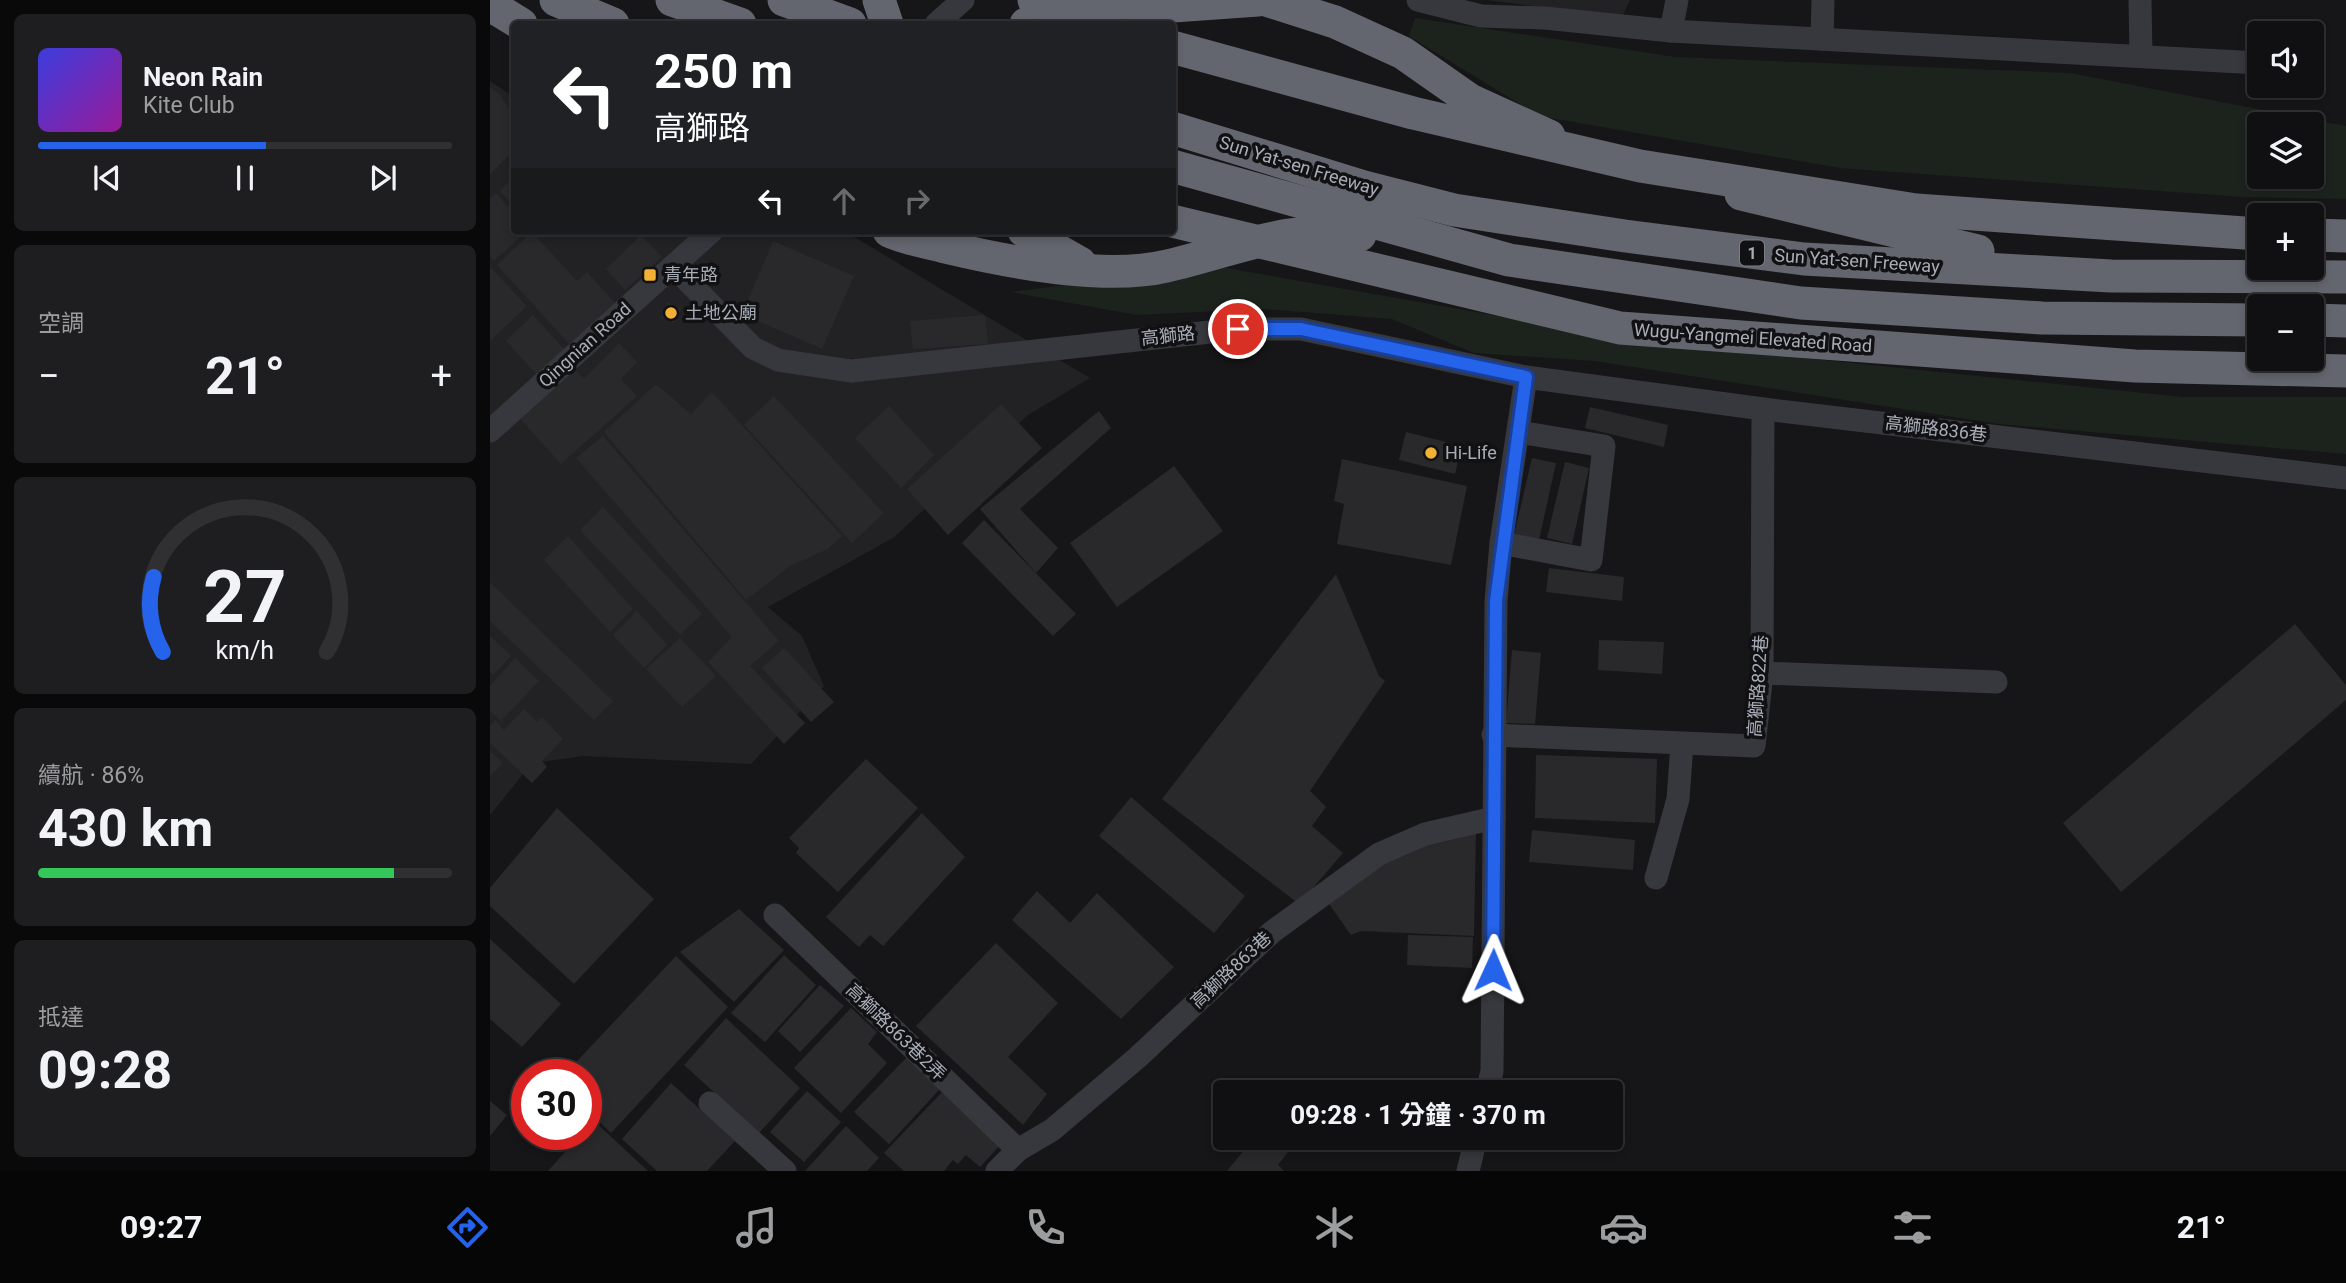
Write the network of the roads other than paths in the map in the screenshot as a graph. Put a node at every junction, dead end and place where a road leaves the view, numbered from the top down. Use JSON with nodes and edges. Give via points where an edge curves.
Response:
{"nodes":[{"id":1,"x":556,"y":0,"type":"edge"},
{"id":2,"x":672,"y":0,"type":"edge"},
{"id":3,"x":784,"y":0,"type":"edge"},
{"id":4,"x":878,"y":0,"type":"edge"},
{"id":5,"x":962,"y":0,"type":"edge"},
{"id":6,"x":1034,"y":0,"type":"edge"},
{"id":7,"x":1258,"y":0,"type":"edge"},
{"id":8,"x":1266,"y":0,"type":"edge"},
{"id":9,"x":1418,"y":0,"type":"edge"},
{"id":10,"x":1676,"y":0,"type":"edge"},
{"id":11,"x":1823,"y":0,"type":"edge"},
{"id":12,"x":2140,"y":0,"type":"edge"},
{"id":13,"x":490,"y":5,"type":"edge"},
{"id":14,"x":1546,"y":9,"type":"edge"},
{"id":15,"x":516,"y":21,"type":"edge"},
{"id":16,"x":606,"y":21,"type":"edge"},
{"id":17,"x":732,"y":21,"type":"edge"},
{"id":18,"x":842,"y":21,"type":"edge"},
{"id":19,"x":886,"y":21,"type":"edge"},
{"id":20,"x":939,"y":21,"type":"edge"},
{"id":21,"x":1044,"y":21,"type":"edge"},
{"id":22,"x":1097,"y":21,"type":"edge"},
{"id":23,"x":1671,"y":31,"type":"junction"},
{"id":24,"x":1822,"y":39,"type":"junction"},
{"id":25,"x":1176,"y":48,"type":"edge"},
{"id":26,"x":2141,"y":56,"type":"junction"},
{"id":27,"x":2247,"y":62,"type":"edge"},
{"id":28,"x":1176,"y":129,"type":"edge"},
{"id":29,"x":1176,"y":167,"type":"edge"},
{"id":30,"x":1176,"y":222,"type":"edge"},
{"id":31,"x":2247,"y":233,"type":"edge"},
{"id":32,"x":708,"y":235,"type":"edge"},
{"id":33,"x":905,"y":235,"type":"edge"},
{"id":34,"x":2324,"y":235,"type":"edge"},
{"id":35,"x":2346,"y":236,"type":"edge"},
{"id":36,"x":1036,"y":238,"type":"edge"},
{"id":37,"x":1510,"y":260,"type":"junction"},
{"id":38,"x":673,"y":266,"type":"junction"},
{"id":39,"x":1089,"y":268,"type":"junction"},
{"id":40,"x":2111,"y":276,"type":"junction"},
{"id":41,"x":2346,"y":277,"type":"edge"},
{"id":42,"x":2247,"y":320,"type":"edge"},
{"id":43,"x":2324,"y":320,"type":"edge"},
{"id":44,"x":2346,"y":321,"type":"edge"},
{"id":45,"x":2346,"y":370,"type":"edge"},
{"id":46,"x":1526,"y":377,"type":"junction"},
{"id":47,"x":1763,"y":409,"type":"junction"},
{"id":48,"x":490,"y":431,"type":"edge"},
{"id":49,"x":1519,"y":432,"type":"junction"},
{"id":50,"x":2346,"y":478,"type":"edge"},
{"id":51,"x":1502,"y":543,"type":"junction"},
{"id":52,"x":1762,"y":673,"type":"junction"},
{"id":53,"x":1996,"y":682,"type":"dead end"},
{"id":54,"x":1493,"y":735,"type":"junction"},
{"id":55,"x":1682,"y":744,"type":"junction"},
{"id":56,"x":1494,"y":818,"type":"junction"},
{"id":57,"x":1656,"y":878,"type":"dead end"},
{"id":58,"x":775,"y":915,"type":"dead end"},
{"id":59,"x":1490,"y":1080,"type":"edge"},
{"id":60,"x":710,"y":1103,"type":"dead end"},
{"id":61,"x":1018,"y":1150,"type":"junction"},
{"id":62,"x":1473,"y":1150,"type":"edge"},
{"id":63,"x":785,"y":1171,"type":"edge"},
{"id":64,"x":997,"y":1171,"type":"edge"},
{"id":65,"x":1468,"y":1171,"type":"edge"}],
"edges":[{"from":1,"to":16,"type":"highway"},
{"from":2,"to":17,"type":"highway"},
{"from":3,"to":18,"type":"highway"},
{"from":4,"to":19,"type":"highway"},
{"from":5,"to":20,"type":"street"},
{"from":6,"to":22,"type":"highway","bridge":true},
{"from":7,"to":21,"type":"highway","bridge":true,"via":[[1102,11]]},
{"from":8,"to":40,"type":"highway","via":[[1335,22],[1403,53],[1470,100],[1541,133],[1759,200],[1940,244]]},
{"from":9,"to":14,"type":"street","via":[[1481,16]]},
{"from":10,"to":23,"type":"street"},
{"from":11,"to":24,"type":"street"},
{"from":12,"to":26,"type":"street"},
{"from":13,"to":15,"type":"highway"},
{"from":14,"to":23,"type":"street"},
{"from":23,"to":24,"type":"street"},
{"from":24,"to":26,"type":"street"},
{"from":25,"to":31,"type":"highway","bridge":true,"via":[[1413,113],[1640,166],[1916,211]]},
{"from":26,"to":27,"type":"street"},
{"from":28,"to":40,"type":"highway","name":"Sun Yat-sen Freeway","number":"1","via":[[1454,210],[1804,259]]},
{"from":29,"to":37,"type":"highway","name":"Sun Yat-sen Freeway"},
{"from":30,"to":45,"type":"highway","name":"Wugu-Yangmei Elevated Road","bridge":true,"via":[[1620,328],[2135,366]]},
{"from":32,"to":38,"type":"street","name":"Qingnian Road"},
{"from":33,"to":39,"type":"highway","via":[[1007,261]]},
{"from":34,"to":35,"type":"highway"},
{"from":36,"to":39,"type":"highway"},
{"from":37,"to":39,"type":"highway","via":[[1336,230],[1306,230],[1165,267]]},
{"from":37,"to":42,"type":"highway","name":"Sun Yat-sen Freeway","via":[[1801,303],[2042,318]]},
{"from":38,"to":46,"type":"street","name":"高獅路","via":[[753,348],[778,360],[852,371],[1238,329],[1301,329]]},
{"from":38,"to":48,"type":"street","name":"Qingnian Road"},
{"from":40,"to":41,"type":"highway","name":"Sun Yat-sen Freeway","number":"1"},
{"from":43,"to":44,"type":"highway"},
{"from":46,"to":47,"type":"street","name":"高獅路836巷"},
{"from":46,"to":49,"type":"street"},
{"from":47,"to":50,"type":"street","name":"高獅路836巷"},
{"from":47,"to":52,"type":"street","name":"高獅路822巷"},
{"from":49,"to":51,"type":"street"},
{"from":49,"to":51,"type":"street","via":[[1604,446],[1591,560]]},
{"from":51,"to":54,"type":"street"},
{"from":52,"to":53,"type":"street"},
{"from":52,"to":55,"type":"street","name":"高獅路822巷","via":[[1754,746]]},
{"from":54,"to":55,"type":"street","name":"高獅路822巷"},
{"from":54,"to":56,"type":"street"},
{"from":55,"to":57,"type":"street","via":[[1678,799]]},
{"from":56,"to":59,"type":"street"},
{"from":56,"to":61,"type":"street","name":"高獅路863巷","via":[[1425,834],[1379,854],[1272,932],[1137,1058],[1052,1130]]},
{"from":58,"to":61,"type":"street","name":"高獅路863巷2弄"},
{"from":60,"to":63,"type":"street"},
{"from":61,"to":64,"type":"street","name":"高獅路863巷"},
{"from":62,"to":65,"type":"street"}]}
